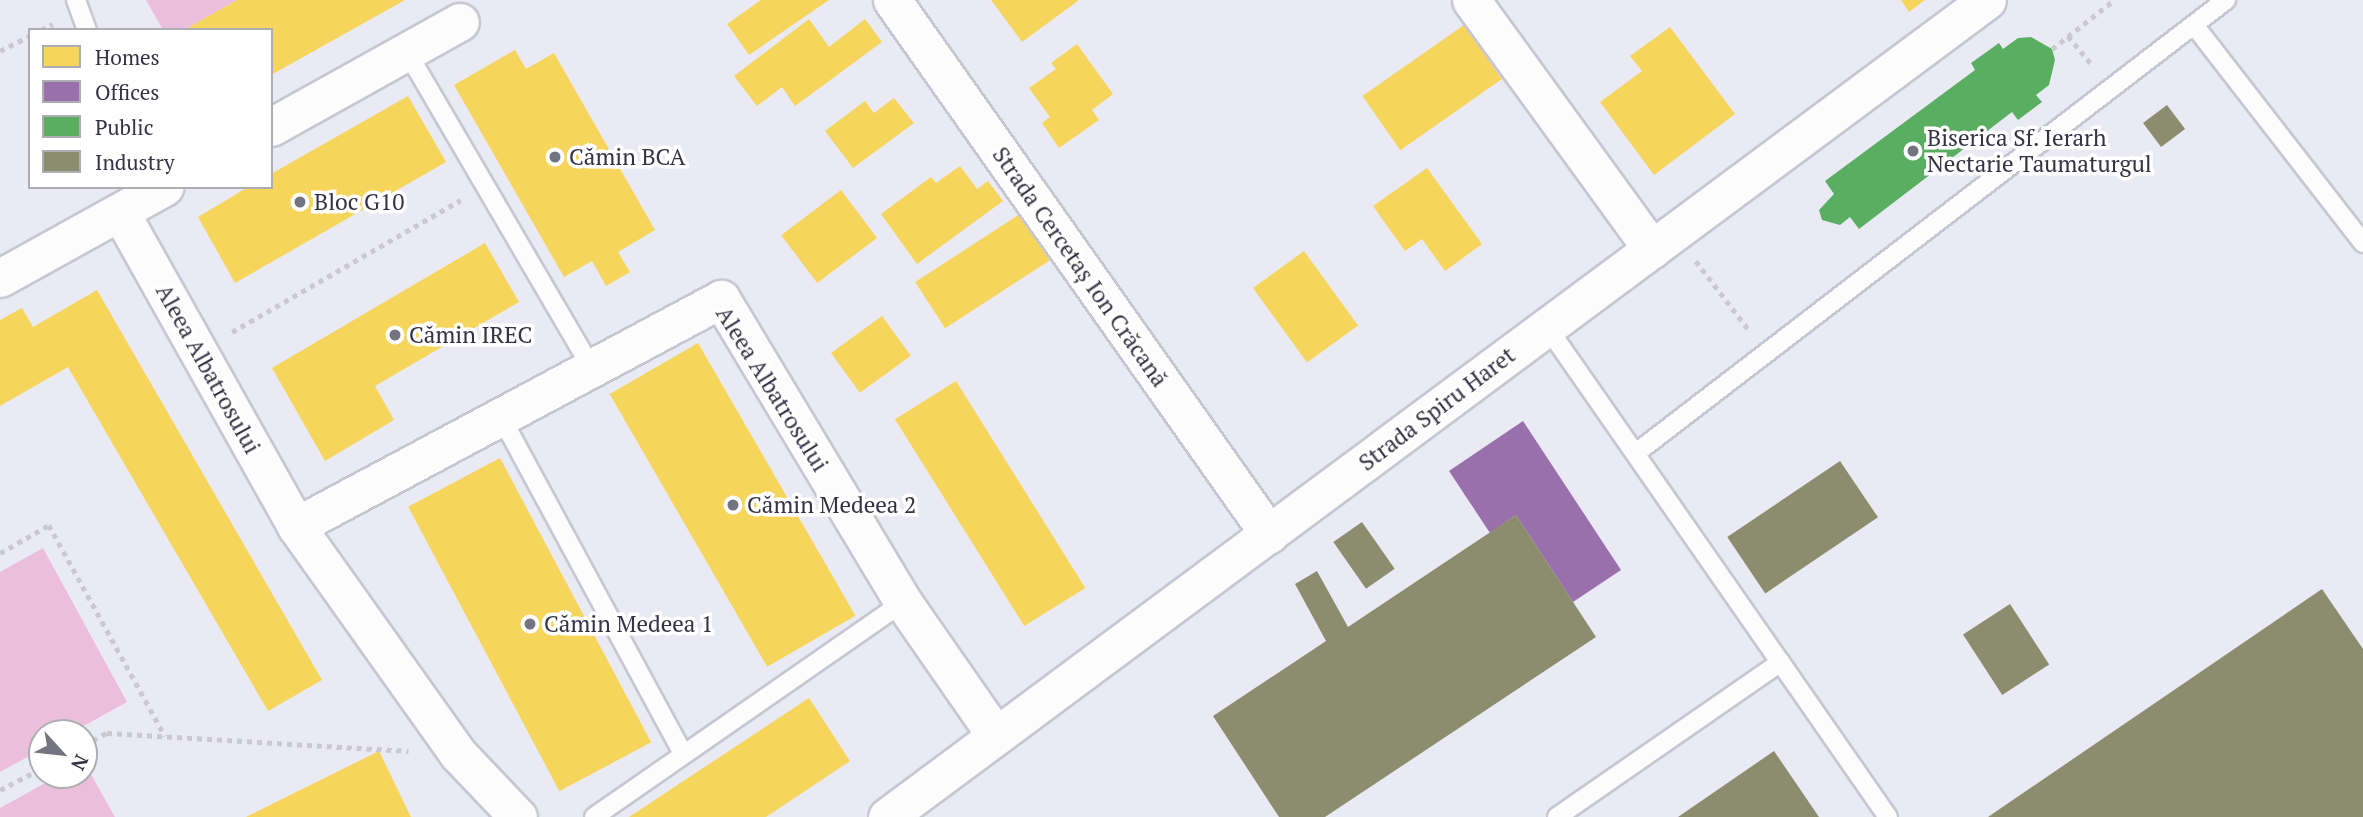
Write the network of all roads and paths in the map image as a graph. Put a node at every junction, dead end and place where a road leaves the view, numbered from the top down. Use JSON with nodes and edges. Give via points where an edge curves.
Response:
{"nodes":[{"id":1,"x":76,"y":0,"type":"edge"},
{"id":2,"x":892,"y":0,"type":"edge"},
{"id":3,"x":1471,"y":0,"type":"edge"},
{"id":4,"x":1987,"y":0,"type":"edge"},
{"id":5,"x":2114,"y":0,"type":"edge"},
{"id":6,"x":2226,"y":0,"type":"edge"},
{"id":7,"x":460,"y":11,"type":"edge"},
{"id":8,"x":2194,"y":25,"type":"junction"},
{"id":9,"x":86,"y":28,"type":"edge"},
{"id":10,"x":28,"y":37,"type":"edge"},
{"id":11,"x":2052,"y":49,"type":"dead end"},
{"id":12,"x":0,"y":51,"type":"edge"},
{"id":13,"x":407,"y":52,"type":"junction"},
{"id":14,"x":273,"y":126,"type":"edge"},
{"id":15,"x":486,"y":186,"type":"junction"},
{"id":16,"x":157,"y":189,"type":"edge"},
{"id":17,"x":121,"y":200,"type":"edge"},
{"id":18,"x":1663,"y":241,"type":"junction"},
{"id":19,"x":2363,"y":243,"type":"edge"},
{"id":20,"x":0,"y":278,"type":"edge"},
{"id":21,"x":1547,"y":327,"type":"junction"},
{"id":22,"x":199,"y":352,"type":"junction"},
{"id":23,"x":1767,"y":353,"type":"junction"},
{"id":24,"x":592,"y":368,"type":"junction"},
{"id":25,"x":501,"y":417,"type":"junction"},
{"id":26,"x":1636,"y":453,"type":"junction"},
{"id":27,"x":296,"y":526,"type":"junction"},
{"id":28,"x":1269,"y":534,"type":"junction"},
{"id":29,"x":0,"y":553,"type":"edge"},
{"id":30,"x":904,"y":602,"type":"junction"},
{"id":31,"x":1781,"y":662,"type":"junction"},
{"id":32,"x":996,"y":736,"type":"junction"},
{"id":33,"x":166,"y":737,"type":"junction"},
{"id":34,"x":98,"y":738,"type":"edge"},
{"id":35,"x":683,"y":753,"type":"junction"},
{"id":36,"x":458,"y":754,"type":"junction"},
{"id":37,"x":28,"y":775,"type":"edge"},
{"id":38,"x":0,"y":790,"type":"edge"},
{"id":39,"x":517,"y":817,"type":"edge"},
{"id":40,"x":594,"y":817,"type":"edge"},
{"id":41,"x":887,"y":817,"type":"edge"},
{"id":42,"x":1557,"y":817,"type":"edge"},
{"id":43,"x":1888,"y":817,"type":"edge"}],
"edges":[{"from":1,"to":9,"type":"lane"},
{"from":2,"to":28,"type":"street","name":"Strada Cercetaș Ion Crăcană"},
{"from":3,"to":18,"type":"street"},
{"from":4,"to":18,"type":"street","name":"Strada Spiru Haret"},
{"from":5,"to":11,"type":"path"},
{"from":6,"to":8,"type":"lane"},
{"from":7,"to":13,"type":"street"},
{"from":8,"to":19,"type":"lane"},
{"from":8,"to":23,"type":"lane"},
{"from":10,"to":12,"type":"path"},
{"from":13,"to":14,"type":"street"},
{"from":13,"to":15,"type":"lane"},
{"from":15,"to":22,"type":"path"},
{"from":15,"to":24,"type":"lane"},
{"from":16,"to":17,"type":"street"},
{"from":17,"to":20,"type":"street"},
{"from":17,"to":22,"type":"street","name":"Aleea Albatrosului"},
{"from":18,"to":21,"type":"street","name":"Strada Spiru Haret"},
{"from":18,"to":23,"type":"path"},
{"from":21,"to":26,"type":"lane"},
{"from":21,"to":28,"type":"street","name":"Strada Spiru Haret"},
{"from":22,"to":27,"type":"street","name":"Aleea Albatrosului"},
{"from":23,"to":26,"type":"lane"},
{"from":24,"to":25,"type":"street","name":"Aleea Albatrosului"},
{"from":24,"to":30,"type":"street","name":"Aleea Albatrosului","via":[[721,299]]},
{"from":25,"to":27,"type":"street","name":"Aleea Albatrosului"},
{"from":25,"to":35,"type":"lane"},
{"from":26,"to":31,"type":"lane"},
{"from":27,"to":36,"type":"street","name":"Aleea Albatrosului"},
{"from":28,"to":32,"type":"street","name":"Strada Spiru Haret"},
{"from":29,"to":33,"type":"path","via":[[49,524]]},
{"from":30,"to":32,"type":"street","name":"Aleea Albatrosului"},
{"from":30,"to":35,"type":"lane"},
{"from":31,"to":42,"type":"lane"},
{"from":31,"to":43,"type":"lane"},
{"from":32,"to":41,"type":"street","name":"Strada Spiru Haret"},
{"from":33,"to":34,"type":"path","via":[[107,733]]},
{"from":33,"to":36,"type":"path"},
{"from":35,"to":40,"type":"lane"},
{"from":36,"to":39,"type":"street","name":"Aleea Albatrosului"},
{"from":37,"to":38,"type":"path"}]}
